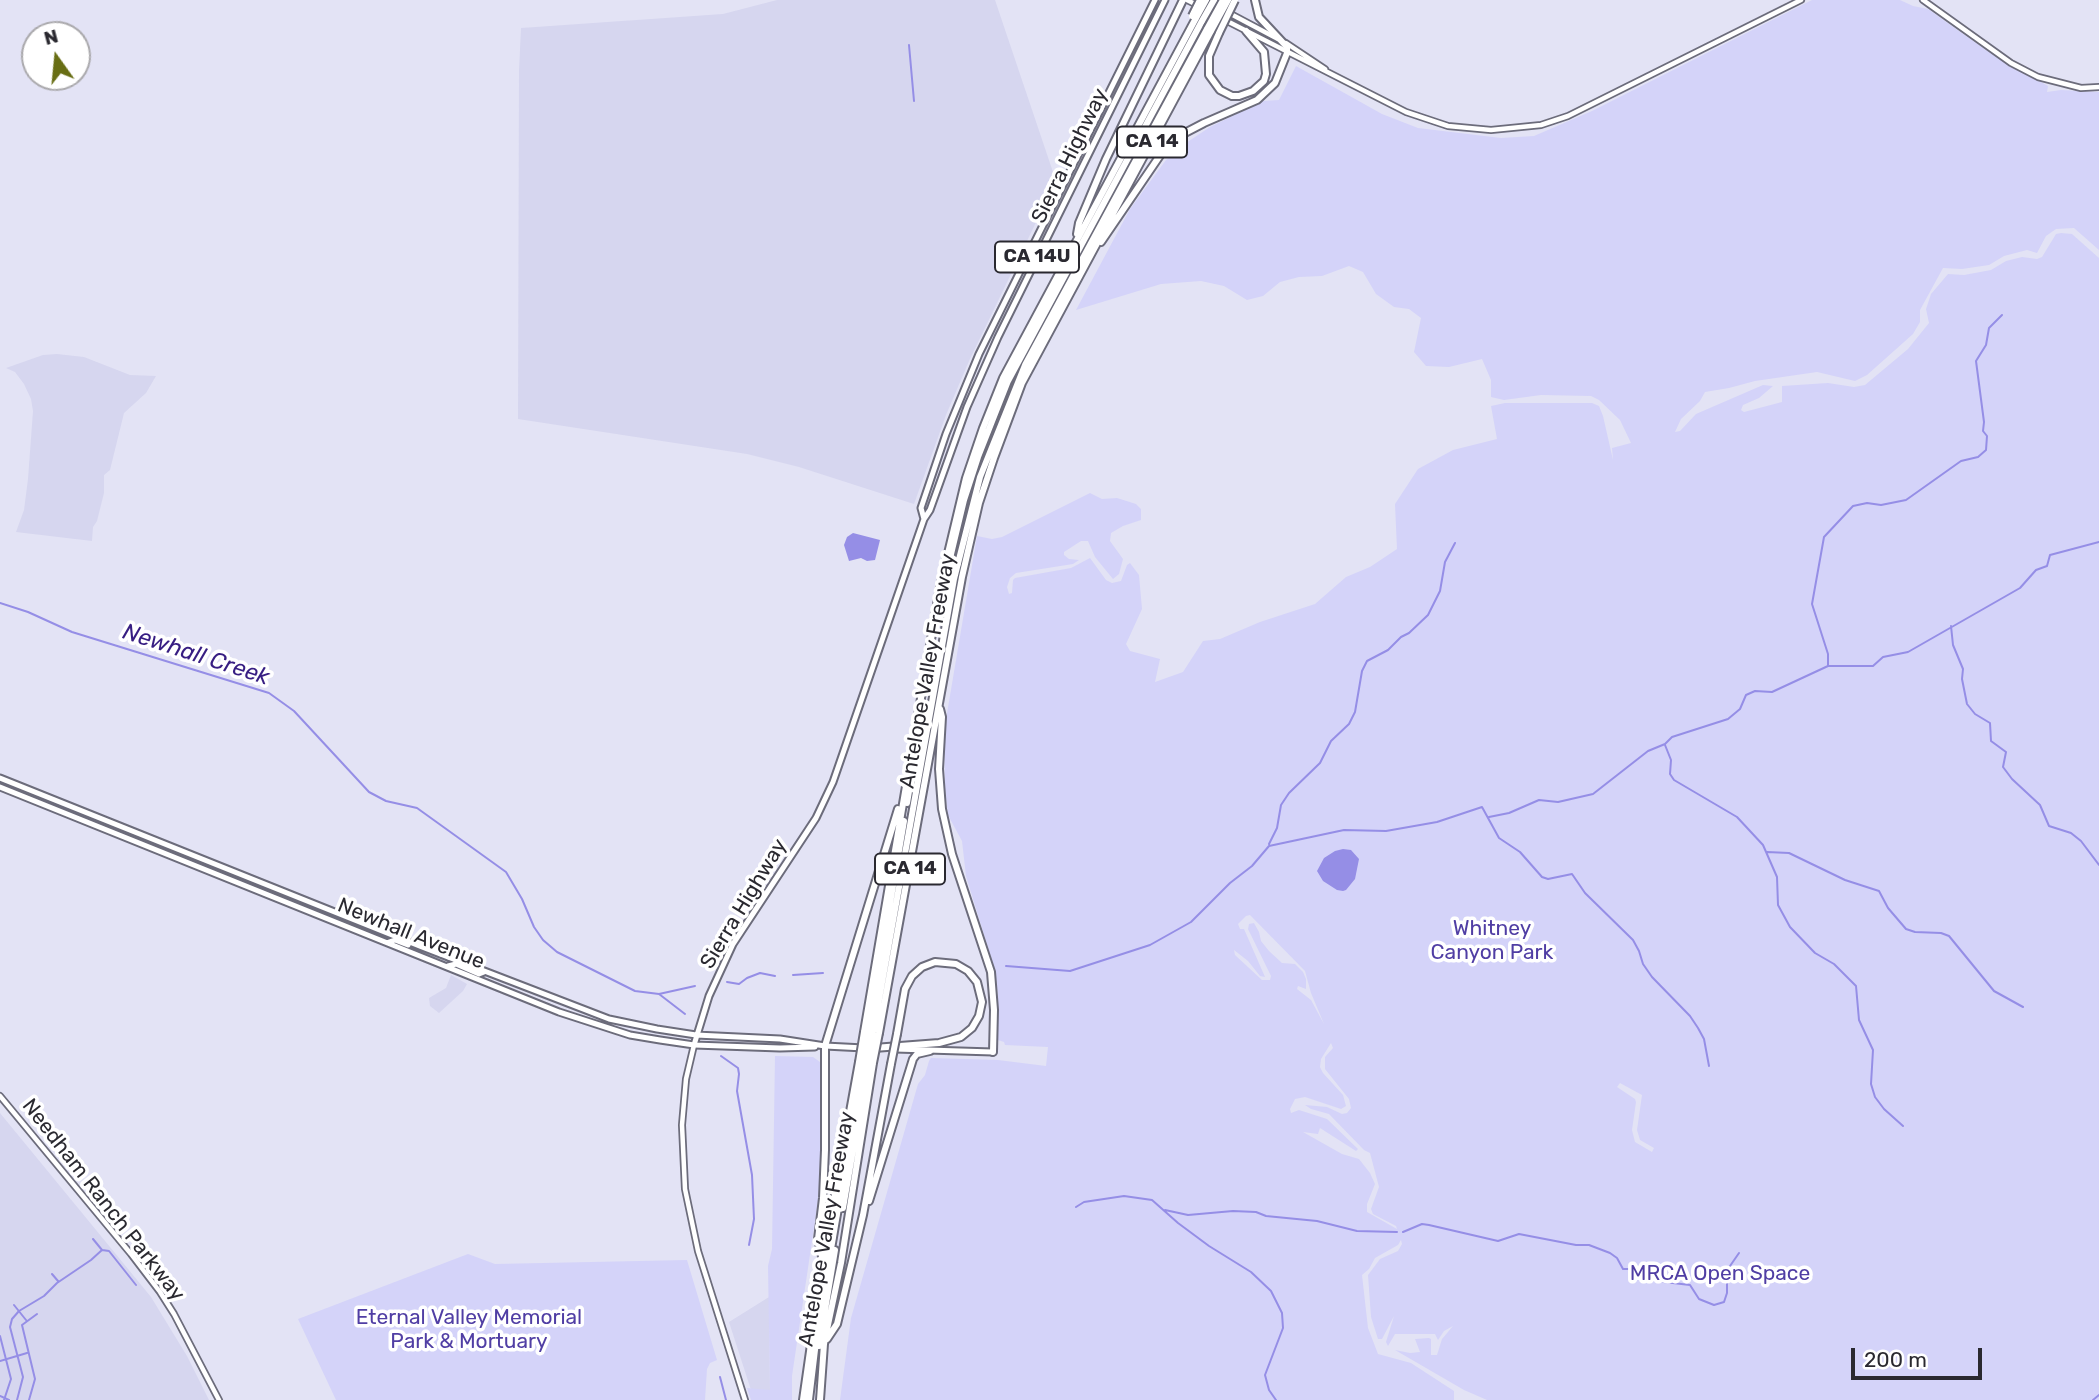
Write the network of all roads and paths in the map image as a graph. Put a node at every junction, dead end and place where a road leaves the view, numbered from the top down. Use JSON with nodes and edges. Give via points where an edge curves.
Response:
{"nodes":[{"id":1,"x":1155,"y":0,"type":"edge"},
{"id":2,"x":1164,"y":0,"type":"edge"},
{"id":3,"x":1185,"y":0,"type":"edge"},
{"id":4,"x":1204,"y":0,"type":"edge"},
{"id":5,"x":1214,"y":0,"type":"edge"},
{"id":6,"x":1223,"y":0,"type":"edge"},
{"id":7,"x":1228,"y":0,"type":"edge"},
{"id":8,"x":1235,"y":0,"type":"edge"},
{"id":9,"x":1255,"y":0,"type":"edge"},
{"id":10,"x":1801,"y":0,"type":"edge"},
{"id":11,"x":1923,"y":0,"type":"edge"},
{"id":12,"x":1197,"y":19,"type":"junction"},
{"id":13,"x":1209,"y":30,"type":"junction"},
{"id":14,"x":1246,"y":32,"type":"junction"},
{"id":15,"x":1286,"y":43,"type":"junction"},
{"id":16,"x":1287,"y":53,"type":"junction"},
{"id":17,"x":1333,"y":74,"type":"junction"},
{"id":18,"x":2099,"y":87,"type":"edge"},
{"id":19,"x":1077,"y":239,"type":"junction"},
{"id":20,"x":1093,"y":251,"type":"junction"},
{"id":21,"x":924,"y":519,"type":"junction"},
{"id":22,"x":959,"y":538,"type":"junction"},
{"id":23,"x":939,"y":705,"type":"junction"},
{"id":24,"x":0,"y":778,"type":"edge"},
{"id":25,"x":906,"y":785,"type":"junction"},
{"id":26,"x":0,"y":786,"type":"edge"},
{"id":27,"x":47,"y":801,"type":"junction"},
{"id":28,"x":389,"y":943,"type":"junction"},
{"id":29,"x":422,"y":947,"type":"junction"},
{"id":30,"x":425,"y":957,"type":"junction"},
{"id":31,"x":451,"y":958,"type":"junction"},
{"id":32,"x":448,"y":966,"type":"junction"},
{"id":33,"x":485,"y":972,"type":"junction"},
{"id":34,"x":871,"y":1033,"type":"junction"},
{"id":35,"x":696,"y":1035,"type":"junction"},
{"id":36,"x":694,"y":1045,"type":"junction"},
{"id":37,"x":825,"y":1046,"type":"junction"},
{"id":38,"x":871,"y":1048,"type":"junction"},
{"id":39,"x":930,"y":1051,"type":"junction"},
{"id":40,"x":993,"y":1052,"type":"joint"},
{"id":41,"x":866,"y":1062,"type":"junction"},
{"id":42,"x":0,"y":1096,"type":"edge"},
{"id":43,"x":863,"y":1215,"type":"junction"},
{"id":44,"x":823,"y":1261,"type":"junction"},
{"id":45,"x":824,"y":1343,"type":"junction"},
{"id":46,"x":219,"y":1400,"type":"edge"},
{"id":47,"x":745,"y":1400,"type":"edge"},
{"id":48,"x":803,"y":1400,"type":"edge"},
{"id":49,"x":811,"y":1400,"type":"edge"},
{"id":50,"x":820,"y":1400,"type":"edge"}],
"edges":[{"from":1,"to":21,"type":"main road","name":"Sierra Highway","number":"CA 14U","via":[[979,354],[931,478],[921,508]]},
{"from":2,"to":21,"type":"main road","name":"Sierra Highway","number":"CA 14U","via":[[998,337]]},
{"from":3,"to":14,"type":"main road"},
{"from":3,"to":19,"type":"highway","via":[[1107,159],[1079,223]]},
{"from":4,"to":12,"type":"highway","bridge":true},
{"from":4,"to":15,"type":"main road"},
{"from":5,"to":12,"type":"highway","bridge":true},
{"from":6,"to":13,"type":"highway","bridge":true},
{"from":7,"to":13,"type":"highway","name":"Antelope Valley Freeway","number":"CA 14","bridge":true},
{"from":8,"to":14,"type":"highway","bridge":true,"via":[[1209,56],[1209,75],[1220,90],[1232,96],[1254,91],[1266,74],[1264,52]]},
{"from":9,"to":15,"type":"highway","via":[[1260,19]]},
{"from":10,"to":17,"type":"main road","via":[[1591,106],[1526,128],[1469,130],[1436,123]]},
{"from":11,"to":18,"type":"main road","via":[[2038,77],[2081,88]]},
{"from":12,"to":19,"type":"highway","name":"Antelope Valley Freeway","number":"CA 14"},
{"from":12,"to":22,"type":"highway","via":[[998,405],[978,457]]},
{"from":13,"to":20,"type":"highway","name":"Antelope Valley Freeway","number":"CA 14"},
{"from":13,"to":22,"type":"highway","via":[[1025,365]]},
{"from":14,"to":16,"type":"main road"},
{"from":15,"to":16,"type":"highway"},
{"from":15,"to":17,"type":"main road"},
{"from":16,"to":17,"type":"main road"},
{"from":16,"to":20,"type":"highway","via":[[1265,95],[1191,129],[1161,154]]},
{"from":19,"to":22,"type":"highway","name":"Antelope Valley Freeway","number":"CA 14","via":[[1003,378],[966,478]]},
{"from":20,"to":22,"type":"highway","name":"Antelope Valley Freeway","number":"CA 14","via":[[1022,383],[979,503]]},
{"from":21,"to":35,"type":"main road","name":"Sierra Highway","number":"CA 14U","via":[[833,782],[816,818],[733,944]]},
{"from":22,"to":23,"type":"highway","name":"Antelope Valley Freeway","number":"CA 14"},
{"from":22,"to":25,"type":"highway","name":"Antelope Valley Freeway","number":"CA 14"},
{"from":22,"to":34,"type":"highway"},
{"from":23,"to":34,"type":"highway","name":"Antelope Valley Freeway","number":"CA 14"},
{"from":23,"to":40,"type":"highway","via":[[942,809],[990,972]]},
{"from":24,"to":27,"type":"main road","name":"Newhall Avenue"},
{"from":25,"to":34,"type":"highway","name":"Antelope Valley Freeway","number":"CA 14"},
{"from":25,"to":37,"type":"highway"},
{"from":26,"to":27,"type":"main road","name":"Newhall Avenue"},
{"from":27,"to":28,"type":"main road","name":"Newhall Avenue"},
{"from":27,"to":29,"type":"main road","name":"Newhall Avenue"},
{"from":28,"to":29,"type":"main road","via":[[395,940]]},
{"from":28,"to":30,"type":"main road","name":"Newhall Avenue"},
{"from":29,"to":31,"type":"main road","name":"Newhall Avenue"},
{"from":30,"to":31,"type":"main road"},
{"from":30,"to":32,"type":"main road","name":"Newhall Avenue"},
{"from":31,"to":33,"type":"main road","name":"Newhall Avenue"},
{"from":32,"to":33,"type":"main road"},
{"from":32,"to":36,"type":"main road","name":"Newhall Avenue","via":[[559,1012],[630,1035]]},
{"from":33,"to":35,"type":"main road","name":"Newhall Avenue","via":[[609,1018]]},
{"from":34,"to":41,"type":"highway","name":"Antelope Valley Freeway","number":"CA 14","bridge":true},
{"from":34,"to":41,"type":"highway","name":"Antelope Valley Freeway","number":"CA 14","bridge":true},
{"from":35,"to":36,"type":"main road","name":"Sierra Highway"},
{"from":35,"to":37,"type":"main road","name":"Newhall Avenue"},
{"from":36,"to":37,"type":"main road","name":"Newhall Avenue"},
{"from":36,"to":47,"type":"main road","name":"Sierra Highway","via":[[682,1125],[687,1205]]},
{"from":37,"to":38,"type":"main road","name":"Newhall Avenue"},
{"from":37,"to":44,"type":"highway","via":[[825,1150],[818,1239]]},
{"from":38,"to":39,"type":"main road","name":"Newhall Avenue"},
{"from":38,"to":43,"type":"highway","bridge":true,"via":[[939,1042],[967,1032],[976,1022],[982,1002],[973,976],[949,962],[935,962],[916,971],[905,989],[897,1034],[891,1064]]},
{"from":39,"to":40,"type":"main road","name":"Newhall Avenue"},
{"from":39,"to":43,"type":"highway","via":[[913,1059]]},
{"from":41,"to":44,"type":"highway","name":"Antelope Valley Freeway","number":"CA 14"},
{"from":41,"to":45,"type":"highway","name":"Antelope Valley Freeway","number":"CA 14","via":[[841,1264]]},
{"from":41,"to":49,"type":"highway"},
{"from":42,"to":46,"type":"main road","name":"Needham Ranch Parkway","via":[[160,1292]]},
{"from":43,"to":45,"type":"highway","via":[[837,1324]]},
{"from":44,"to":48,"type":"highway","name":"Antelope Valley Freeway","number":"CA 14"},
{"from":45,"to":50,"type":"highway","name":"Antelope Valley Freeway","number":"CA 14"}]}
